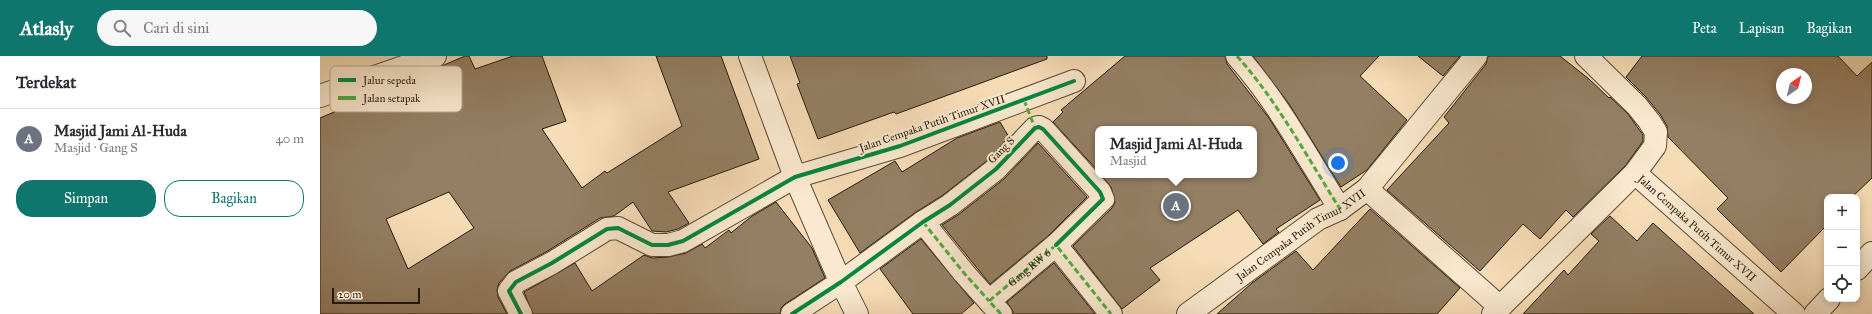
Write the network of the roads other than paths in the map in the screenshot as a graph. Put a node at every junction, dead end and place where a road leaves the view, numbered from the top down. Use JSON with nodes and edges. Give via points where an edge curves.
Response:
{"nodes":[{"id":1,"x":435,"y":56,"type":"edge"},
{"id":2,"x":750,"y":56,"type":"edge"},
{"id":3,"x":1237,"y":56,"type":"edge"},
{"id":4,"x":1476,"y":56,"type":"edge"},
{"id":5,"x":1586,"y":56,"type":"edge"},
{"id":6,"x":406,"y":66,"type":"edge"},
{"id":7,"x":1074,"y":81,"type":"dead end"},
{"id":8,"x":330,"y":93,"type":"edge"},
{"id":9,"x":320,"y":96,"type":"edge"},
{"id":10,"x":1024,"y":100,"type":"junction"},
{"id":11,"x":1035,"y":128,"type":"junction"},
{"id":12,"x":1635,"y":173,"type":"junction"},
{"id":13,"x":795,"y":177,"type":"junction"},
{"id":14,"x":1367,"y":189,"type":"junction"},
{"id":15,"x":1340,"y":209,"type":"junction"},
{"id":16,"x":923,"y":222,"type":"junction"},
{"id":17,"x":1056,"y":245,"type":"junction"},
{"id":18,"x":1872,"y":254,"type":"edge"},
{"id":19,"x":1860,"y":266,"type":"edge"},
{"id":20,"x":841,"y":282,"type":"junction"},
{"id":21,"x":1826,"y":302,"type":"edge"},
{"id":22,"x":995,"y":307,"type":"edge"},
{"id":23,"x":1496,"y":310,"type":"edge"},
{"id":24,"x":521,"y":314,"type":"edge"},
{"id":25,"x":792,"y":314,"type":"edge"},
{"id":26,"x":857,"y":314,"type":"edge"},
{"id":27,"x":1112,"y":314,"type":"edge"},
{"id":28,"x":1188,"y":314,"type":"edge"},
{"id":29,"x":1794,"y":314,"type":"edge"},
{"id":30,"x":1815,"y":314,"type":"edge"}],
"edges":[{"from":1,"to":6,"type":"street"},
{"from":2,"to":13,"type":"street"},
{"from":3,"to":15,"type":"street","via":[[1256,77],[1291,128]]},
{"from":4,"to":14,"type":"street"},
{"from":5,"to":12,"type":"street","via":[[1637,106],[1656,132],[1655,146]]},
{"from":7,"to":10,"type":"street","name":"Jalan Cempaka Putih Timur XVII"},
{"from":8,"to":9,"type":"street"},
{"from":10,"to":11,"type":"street"},
{"from":10,"to":13,"type":"street","name":"Jalan Cempaka Putih Timur XVII","via":[[900,146]]},
{"from":11,"to":16,"type":"street","name":"Gang S","via":[[996,169],[950,205]]},
{"from":11,"to":17,"type":"street","via":[[1043,129],[1100,192],[1103,199]]},
{"from":12,"to":23,"type":"street","name":"Jalan Cempaka Putih Timur XVII"},
{"from":12,"to":29,"type":"street","name":"Jalan Cempaka Putih Timur XVII"},
{"from":13,"to":20,"type":"street"},
{"from":13,"to":24,"type":"street","name":"Jalan Cempaka Putih Timur XVII","via":[[683,241],[668,245],[652,245],[618,228],[607,229],[516,282],[509,291]]},
{"from":14,"to":15,"type":"street","name":"Jalan Cempaka Putih Timur XVII"},
{"from":14,"to":23,"type":"street","name":"Jalan Cempaka Putih Timur XVII"},
{"from":15,"to":28,"type":"street","name":"Jalan Cempaka Putih Timur XVII","via":[[1318,219]]},
{"from":16,"to":20,"type":"street","name":"Gang S"},
{"from":16,"to":22,"type":"street","name":"Gang RW 6"},
{"from":17,"to":22,"type":"street","name":"Gang RW 6"},
{"from":17,"to":27,"type":"street","name":"Gang RW 6"},
{"from":18,"to":19,"type":"street"},
{"from":20,"to":25,"type":"street","name":"Gang S"},
{"from":20,"to":26,"type":"street"},
{"from":21,"to":30,"type":"street"}]}
